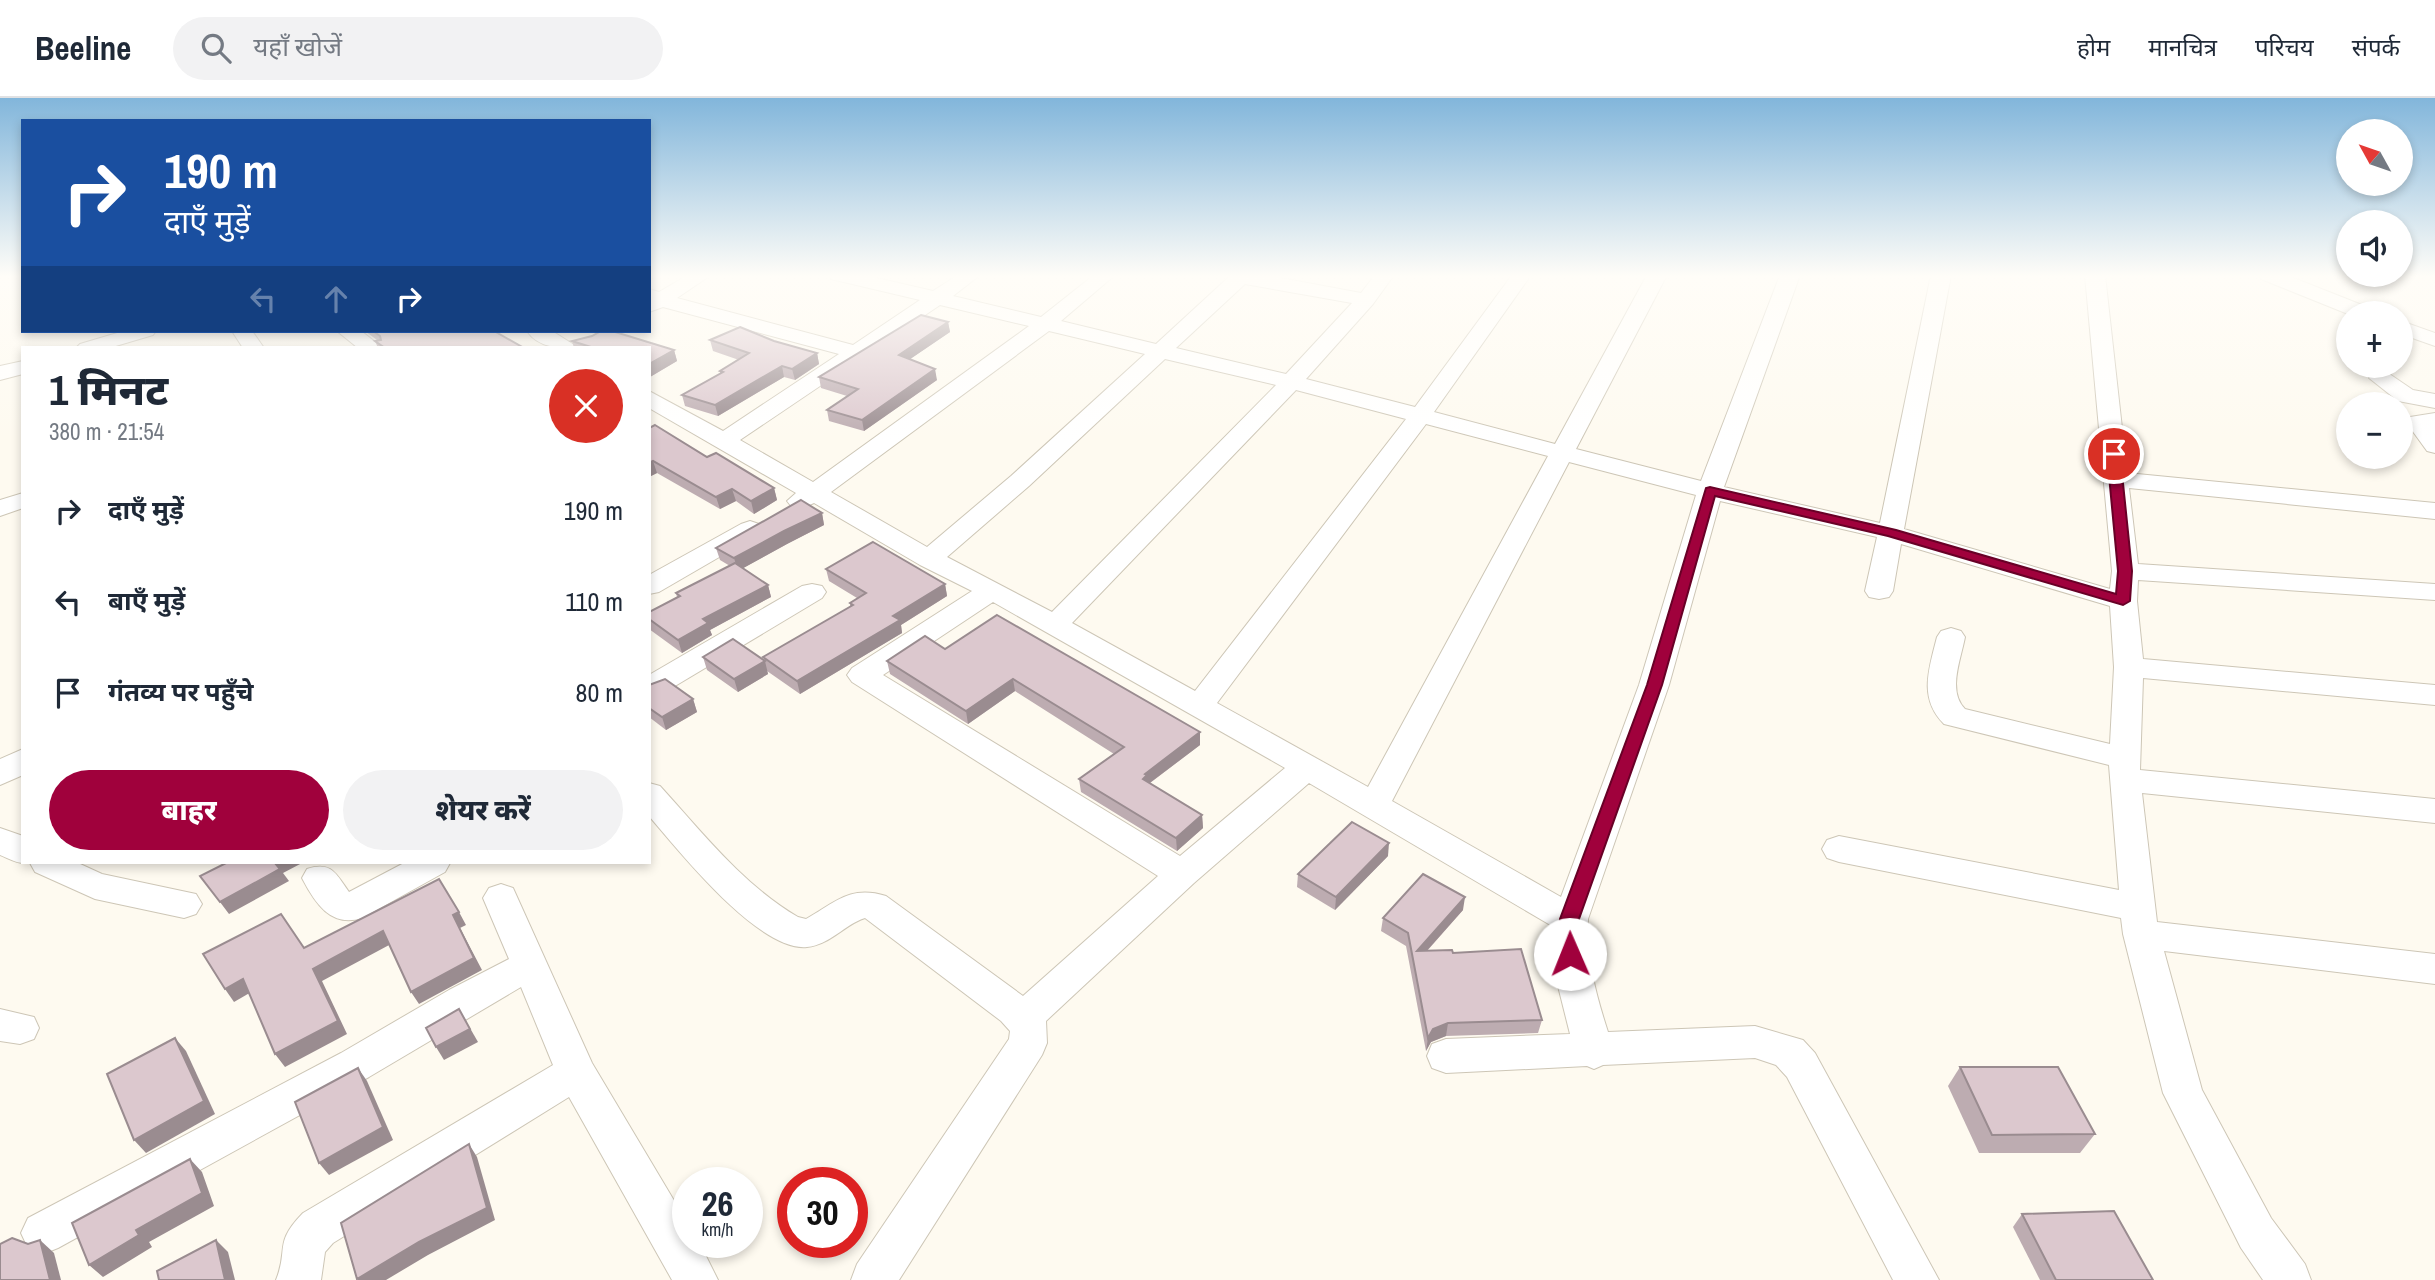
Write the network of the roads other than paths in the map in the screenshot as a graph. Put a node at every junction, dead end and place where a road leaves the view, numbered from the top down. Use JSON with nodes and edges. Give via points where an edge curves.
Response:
{"nodes":[{"id":1,"x":771,"y":330,"type":"edge"},
{"id":2,"x":889,"y":330,"type":"edge"},
{"id":3,"x":1036,"y":330,"type":"edge"},
{"id":4,"x":1069,"y":330,"type":"edge"},
{"id":5,"x":1182,"y":330,"type":"edge"},
{"id":6,"x":1338,"y":330,"type":"edge"},
{"id":7,"x":1482,"y":330,"type":"edge"},
{"id":8,"x":1628,"y":330,"type":"edge"},
{"id":9,"x":1770,"y":330,"type":"edge"},
{"id":10,"x":1930,"y":330,"type":"edge"},
{"id":11,"x":2101,"y":330,"type":"edge"},
{"id":12,"x":2413,"y":332,"type":"edge"},
{"id":13,"x":128,"y":333,"type":"edge"},
{"id":14,"x":349,"y":333,"type":"edge"},
{"id":15,"x":542,"y":333,"type":"edge"},
{"id":16,"x":111,"y":335,"type":"edge"},
{"id":17,"x":2435,"y":340,"type":"edge"},
{"id":18,"x":91,"y":346,"type":"edge"},
{"id":19,"x":369,"y":346,"type":"edge"},
{"id":20,"x":574,"y":346,"type":"edge"},
{"id":21,"x":856,"y":352,"type":"junction"},
{"id":22,"x":1158,"y":352,"type":"junction"},
{"id":23,"x":21,"y":368,"type":"edge"},
{"id":24,"x":0,"y":373,"type":"edge"},
{"id":25,"x":2380,"y":378,"type":"dead end"},
{"id":26,"x":1291,"y":382,"type":"junction"},
{"id":27,"x":651,"y":399,"type":"edge"},
{"id":28,"x":2435,"y":401,"type":"edge"},
{"id":29,"x":1420,"y":416,"type":"junction"},
{"id":30,"x":2435,"y":420,"type":"edge"},
{"id":31,"x":723,"y":441,"type":"junction"},
{"id":32,"x":2435,"y":446,"type":"edge"},
{"id":33,"x":1563,"y":453,"type":"junction"},
{"id":34,"x":2116,"y":479,"type":"junction"},
{"id":35,"x":1710,"y":491,"type":"junction"},
{"id":36,"x":816,"y":492,"type":"junction"},
{"id":37,"x":21,"y":500,"type":"edge"},
{"id":38,"x":0,"y":508,"type":"edge"},
{"id":39,"x":2435,"y":511,"type":"edge"},
{"id":40,"x":1891,"y":533,"type":"junction"},
{"id":41,"x":929,"y":559,"type":"junction"},
{"id":42,"x":651,"y":585,"type":"edge"},
{"id":43,"x":2124,"y":586,"type":"junction"},
{"id":44,"x":992,"y":590,"type":"junction"},
{"id":45,"x":1879,"y":591,"type":"dead end"},
{"id":46,"x":812,"y":592,"type":"dead end"},
{"id":47,"x":2435,"y":592,"type":"edge"},
{"id":48,"x":1055,"y":625,"type":"junction"},
{"id":49,"x":1951,"y":637,"type":"dead end"},
{"id":50,"x":2129,"y":667,"type":"junction"},
{"id":51,"x":651,"y":687,"type":"edge"},
{"id":52,"x":2435,"y":695,"type":"edge"},
{"id":53,"x":1199,"y":705,"type":"junction"},
{"id":54,"x":21,"y":761,"type":"edge"},
{"id":55,"x":1307,"y":767,"type":"junction"},
{"id":56,"x":2124,"y":769,"type":"junction"},
{"id":57,"x":0,"y":774,"type":"edge"},
{"id":58,"x":651,"y":796,"type":"edge"},
{"id":59,"x":1373,"y":807,"type":"junction"},
{"id":60,"x":2435,"y":811,"type":"edge"},
{"id":61,"x":0,"y":839,"type":"edge"},
{"id":62,"x":1839,"y":849,"type":"dead end"},
{"id":63,"x":21,"y":850,"type":"edge"},
{"id":64,"x":49,"y":864,"type":"edge"},
{"id":65,"x":431,"y":864,"type":"edge"},
{"id":66,"x":1182,"y":874,"type":"junction"},
{"id":67,"x":319,"y":878,"type":"dead end"},
{"id":68,"x":501,"y":898,"type":"dead end"},
{"id":69,"x":184,"y":904,"type":"dead end"},
{"id":70,"x":1570,"y":919,"type":"junction"},
{"id":71,"x":2139,"y":920,"type":"junction"},
{"id":72,"x":530,"y":965,"type":"junction"},
{"id":73,"x":2435,"y":969,"type":"edge"},
{"id":74,"x":1023,"y":1019,"type":"junction"},
{"id":75,"x":1594,"y":1052,"type":"junction"},
{"id":76,"x":1446,"y":1056,"type":"dead end"},
{"id":77,"x":576,"y":1072,"type":"junction"},
{"id":78,"x":43,"y":1233,"type":"dead end"},
{"id":79,"x":298,"y":1280,"type":"edge"},
{"id":80,"x":696,"y":1280,"type":"edge"},
{"id":81,"x":873,"y":1280,"type":"edge"},
{"id":82,"x":1917,"y":1280,"type":"edge"},
{"id":83,"x":2289,"y":1280,"type":"edge"}],
"edges":[{"from":1,"to":21,"type":"street"},
{"from":2,"to":21,"type":"street"},
{"from":3,"to":36,"type":"street"},
{"from":4,"to":22,"type":"street"},
{"from":5,"to":22,"type":"street"},
{"from":6,"to":26,"type":"street"},
{"from":7,"to":29,"type":"street"},
{"from":8,"to":33,"type":"street"},
{"from":9,"to":35,"type":"street"},
{"from":10,"to":40,"type":"street"},
{"from":11,"to":34,"type":"street"},
{"from":12,"to":17,"type":"street"},
{"from":13,"to":16,"type":"street"},
{"from":14,"to":19,"type":"street"},
{"from":15,"to":20,"type":"street"},
{"from":16,"to":18,"type":"street"},
{"from":21,"to":31,"type":"street"},
{"from":22,"to":26,"type":"street"},
{"from":22,"to":41,"type":"street"},
{"from":23,"to":24,"type":"street"},
{"from":25,"to":28,"type":"street","via":[[2406,396]]},
{"from":26,"to":29,"type":"street"},
{"from":26,"to":48,"type":"street"},
{"from":27,"to":31,"type":"street"},
{"from":29,"to":33,"type":"street"},
{"from":29,"to":53,"type":"street"},
{"from":30,"to":32,"type":"street","via":[[2418,422]]},
{"from":31,"to":36,"type":"street"},
{"from":33,"to":35,"type":"street"},
{"from":33,"to":59,"type":"street"},
{"from":34,"to":39,"type":"street"},
{"from":34,"to":43,"type":"street"},
{"from":35,"to":40,"type":"street"},
{"from":35,"to":70,"type":"street","via":[[1654,685]]},
{"from":36,"to":41,"type":"street"},
{"from":36,"to":42,"type":"street"},
{"from":37,"to":38,"type":"street"},
{"from":40,"to":43,"type":"street"},
{"from":40,"to":45,"type":"street"},
{"from":41,"to":44,"type":"street"},
{"from":43,"to":47,"type":"street"},
{"from":43,"to":50,"type":"street"},
{"from":44,"to":48,"type":"street"},
{"from":44,"to":66,"type":"street","via":[[862,676]]},
{"from":46,"to":51,"type":"street"},
{"from":48,"to":53,"type":"street"},
{"from":49,"to":56,"type":"street","via":[[1940,694],[1947,712]]},
{"from":50,"to":52,"type":"street"},
{"from":50,"to":56,"type":"street"},
{"from":53,"to":55,"type":"street"},
{"from":54,"to":57,"type":"street"},
{"from":55,"to":59,"type":"street"},
{"from":55,"to":66,"type":"street"},
{"from":56,"to":60,"type":"street"},
{"from":56,"to":71,"type":"street"},
{"from":58,"to":74,"type":"street","via":[[752,904],[790,931],[804,934],[853,907],[874,906]]},
{"from":59,"to":70,"type":"street"},
{"from":61,"to":63,"type":"street"},
{"from":62,"to":71,"type":"street"},
{"from":64,"to":69,"type":"street","via":[[102,888]]},
{"from":65,"to":67,"type":"street","via":[[350,908],[339,905]]},
{"from":66,"to":74,"type":"street"},
{"from":68,"to":72,"type":"street"},
{"from":70,"to":75,"type":"street","via":[[1567,939]]},
{"from":71,"to":73,"type":"street"},
{"from":71,"to":83,"type":"street","via":[[2183,1093],[2256,1233]]},
{"from":72,"to":77,"type":"street"},
{"from":72,"to":78,"type":"street"},
{"from":74,"to":81,"type":"street","via":[[1031,1033],[1028,1043]]},
{"from":75,"to":76,"type":"street"},
{"from":75,"to":82,"type":"street","via":[[1755,1042],[1789,1052],[1801,1065]]},
{"from":77,"to":79,"type":"street","via":[[318,1228],[303,1244]]},
{"from":77,"to":80,"type":"street"}]}
